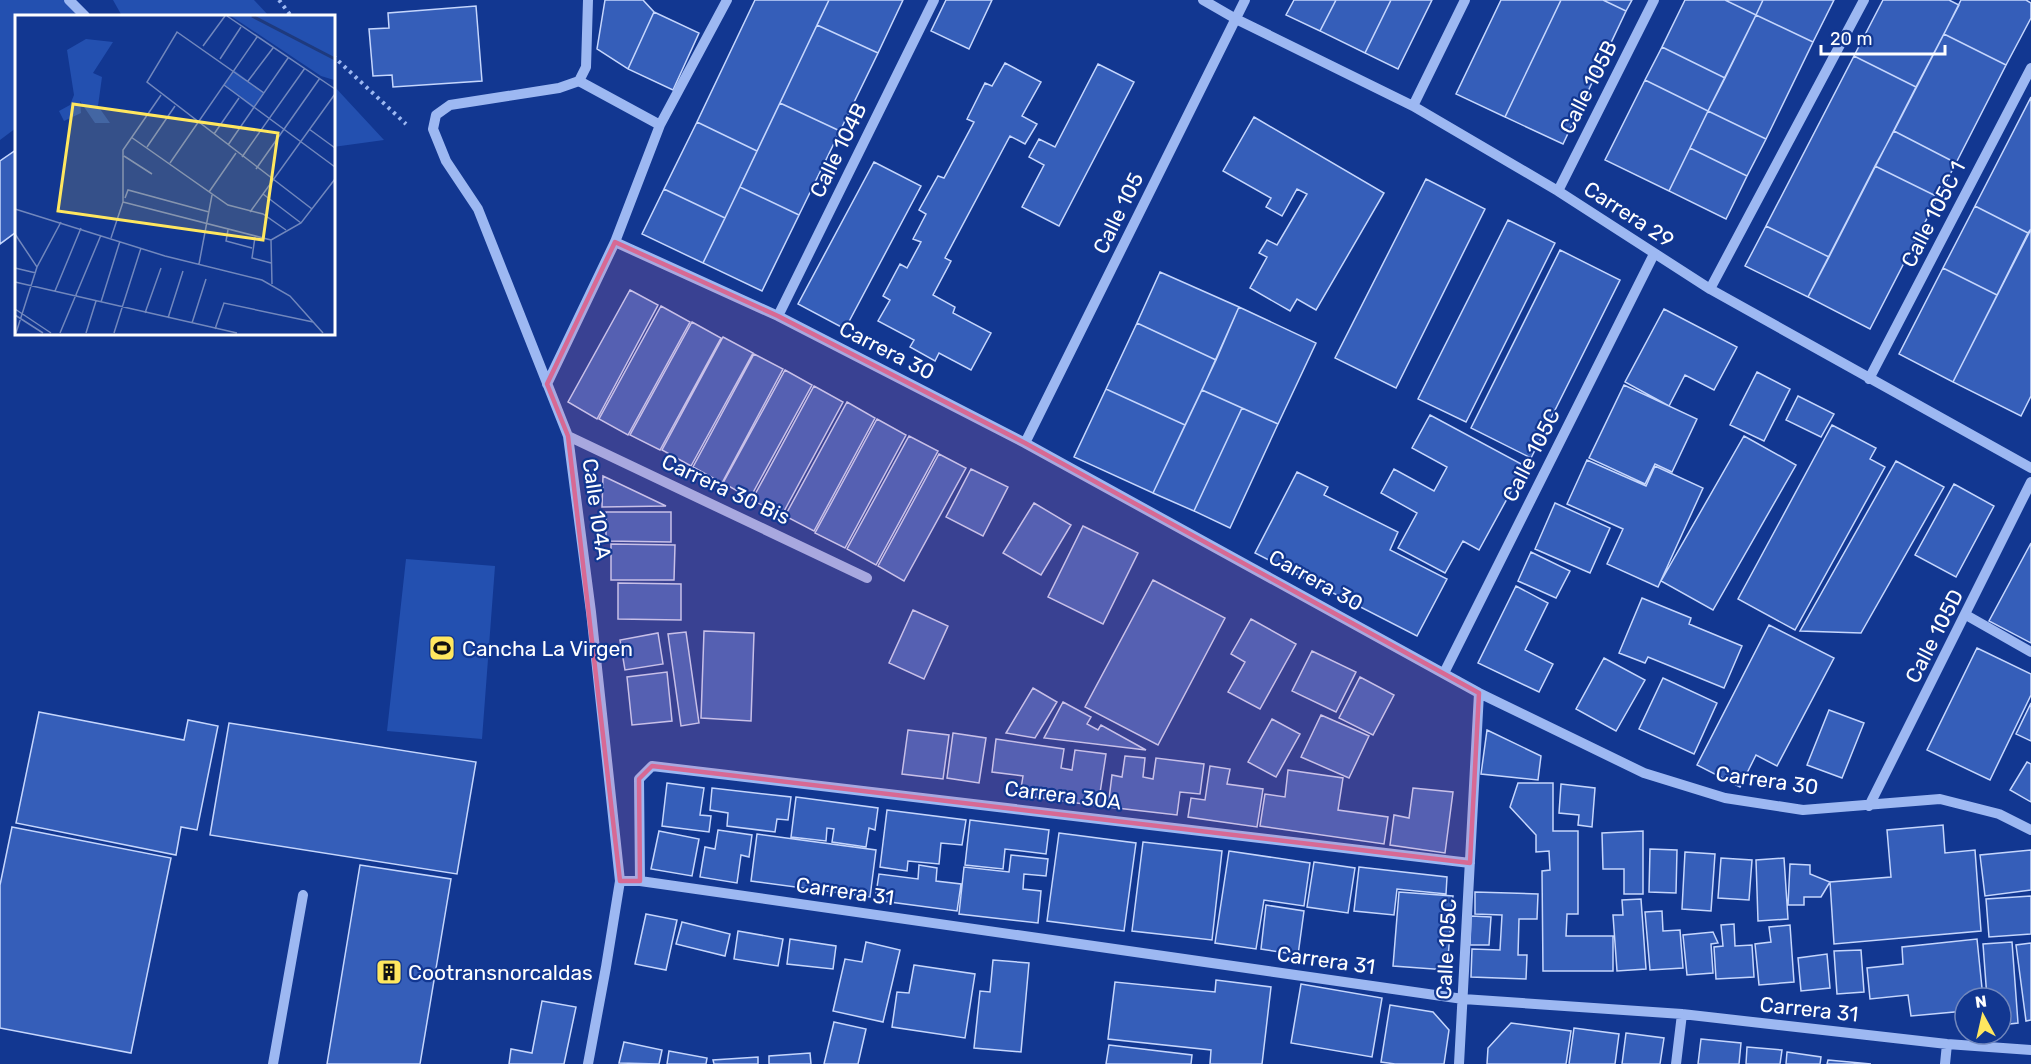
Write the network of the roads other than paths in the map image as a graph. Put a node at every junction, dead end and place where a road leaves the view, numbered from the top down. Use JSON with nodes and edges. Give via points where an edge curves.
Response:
{"nodes":[{"id":1,"x":69,"y":0,"type":"edge"},
{"id":2,"x":588,"y":0,"type":"edge"},
{"id":3,"x":727,"y":0,"type":"edge"},
{"id":4,"x":934,"y":0,"type":"edge"},
{"id":5,"x":1203,"y":0,"type":"edge"},
{"id":6,"x":1245,"y":0,"type":"edge"},
{"id":7,"x":1465,"y":0,"type":"edge"},
{"id":8,"x":1654,"y":0,"type":"edge"},
{"id":9,"x":1864,"y":0,"type":"edge"},
{"id":10,"x":84,"y":15,"type":"edge"},
{"id":11,"x":1236,"y":18,"type":"junction"},
{"id":12,"x":2031,"y":68,"type":"edge"},
{"id":13,"x":579,"y":81,"type":"junction"},
{"id":14,"x":1413,"y":106,"type":"junction"},
{"id":15,"x":660,"y":125,"type":"junction"},
{"id":16,"x":1558,"y":191,"type":"junction"},
{"id":17,"x":615,"y":242,"type":"junction"},
{"id":18,"x":1654,"y":254,"type":"junction"},
{"id":19,"x":1710,"y":290,"type":"junction"},
{"id":20,"x":778,"y":316,"type":"junction"},
{"id":21,"x":1869,"y":379,"type":"junction"},
{"id":22,"x":547,"y":384,"type":"junction"},
{"id":23,"x":567,"y":436,"type":"junction"},
{"id":24,"x":1025,"y":443,"type":"junction"},
{"id":25,"x":2031,"y":468,"type":"edge"},
{"id":26,"x":2031,"y":482,"type":"edge"},
{"id":27,"x":867,"y":578,"type":"dead end"},
{"id":28,"x":1966,"y":615,"type":"junction"},
{"id":29,"x":2031,"y":652,"type":"edge"},
{"id":30,"x":1444,"y":673,"type":"junction"},
{"id":31,"x":1479,"y":693,"type":"junction"},
{"id":32,"x":1869,"y":806,"type":"junction"},
{"id":33,"x":2031,"y":830,"type":"edge"},
{"id":34,"x":1470,"y":863,"type":"junction"},
{"id":35,"x":620,"y":881,"type":"junction"},
{"id":36,"x":640,"y":881,"type":"junction"},
{"id":37,"x":303,"y":895,"type":"dead end"},
{"id":38,"x":1463,"y":999,"type":"junction"},
{"id":39,"x":1682,"y":1014,"type":"junction"},
{"id":40,"x":1947,"y":1044,"type":"junction"},
{"id":41,"x":2031,"y":1050,"type":"edge"},
{"id":42,"x":273,"y":1064,"type":"edge"},
{"id":43,"x":588,"y":1064,"type":"edge"},
{"id":44,"x":1459,"y":1064,"type":"edge"},
{"id":45,"x":1676,"y":1064,"type":"edge"},
{"id":46,"x":1945,"y":1064,"type":"edge"}],
"edges":[{"from":1,"to":10,"type":"street"},
{"from":2,"to":13,"type":"street","via":[[586,66]]},
{"from":3,"to":15,"type":"street"},
{"from":4,"to":20,"type":"street","name":"Calle 104B"},
{"from":5,"to":11,"type":"street","name":"Carrera 29"},
{"from":6,"to":11,"type":"street","name":"Calle 105"},
{"from":7,"to":14,"type":"street"},
{"from":8,"to":16,"type":"street","name":"Calle 105B"},
{"from":9,"to":19,"type":"street"},
{"from":11,"to":14,"type":"street","name":"Carrera 29"},
{"from":11,"to":24,"type":"street","name":"Calle 105"},
{"from":12,"to":21,"type":"street","name":"Calle 105C 1"},
{"from":13,"to":15,"type":"street"},
{"from":13,"to":22,"type":"street","name":"Calle 104A","via":[[558,88],[450,105],[436,115],[433,129],[446,161],[478,209]]},
{"from":14,"to":16,"type":"street","name":"Carrera 29"},
{"from":15,"to":17,"type":"street"},
{"from":16,"to":18,"type":"street","name":"Carrera 29"},
{"from":17,"to":20,"type":"street","name":"Carrera 30"},
{"from":17,"to":22,"type":"street"},
{"from":18,"to":19,"type":"street","name":"Carrera 29"},
{"from":18,"to":30,"type":"street","name":"Calle 105C"},
{"from":19,"to":21,"type":"street","name":"Carrera 29"},
{"from":20,"to":24,"type":"street","name":"Carrera 30"},
{"from":21,"to":25,"type":"street","name":"Carrera 29"},
{"from":22,"to":23,"type":"street","name":"Calle 104A"},
{"from":23,"to":27,"type":"street","name":"Carrera 30 Bis"},
{"from":23,"to":35,"type":"street","name":"Calle 104A","via":[[591,612]]},
{"from":24,"to":30,"type":"street","name":"Carrera 30"},
{"from":26,"to":28,"type":"street","name":"Calle 105D"},
{"from":28,"to":29,"type":"street"},
{"from":28,"to":32,"type":"street","name":"Calle 105D"},
{"from":30,"to":31,"type":"street","name":"Carrera 30"},
{"from":31,"to":32,"type":"street","name":"Carrera 30","via":[[1644,772],[1725,798],[1803,810]]},
{"from":31,"to":34,"type":"street","name":"Calle 105C"},
{"from":32,"to":33,"type":"street","name":"Carrera 30","via":[[1941,799],[1999,814]]},
{"from":34,"to":36,"type":"street","name":"Carrera 30A","via":[[652,766],[639,779]]},
{"from":34,"to":38,"type":"street","name":"Calle 105C"},
{"from":35,"to":36,"type":"street","name":"Carrera 31"},
{"from":35,"to":43,"type":"street","name":"Calle 104A"},
{"from":36,"to":38,"type":"street","name":"Carrera 31"},
{"from":37,"to":42,"type":"street"},
{"from":38,"to":39,"type":"street","name":"Carrera 31"},
{"from":38,"to":44,"type":"street","name":"Calle 105C"},
{"from":39,"to":40,"type":"street","name":"Carrera 31"},
{"from":39,"to":45,"type":"street"},
{"from":40,"to":41,"type":"street","name":"Carrera 31"},
{"from":40,"to":46,"type":"street"}]}
